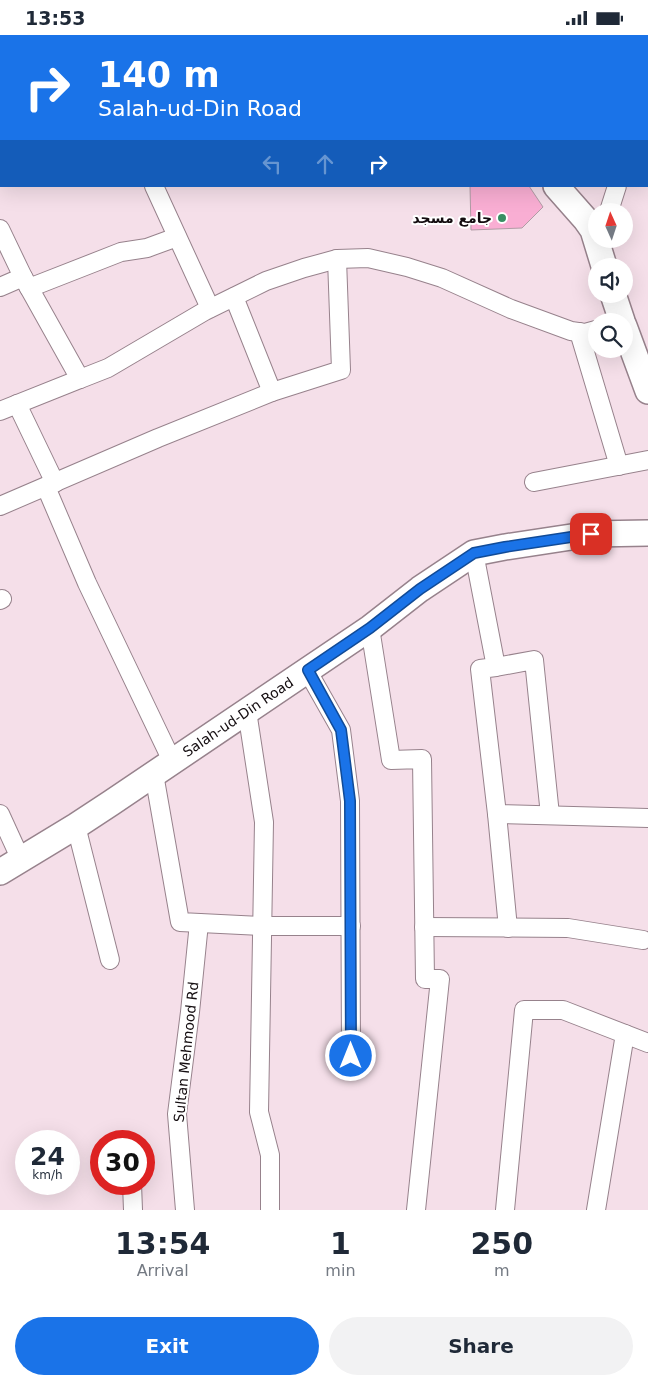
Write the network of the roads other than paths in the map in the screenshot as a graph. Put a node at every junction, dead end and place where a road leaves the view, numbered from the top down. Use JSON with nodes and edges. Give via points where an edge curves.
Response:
{"nodes":[{"id":1,"x":154,"y":187,"type":"edge"},
{"id":2,"x":557,"y":187,"type":"edge"},
{"id":3,"x":617,"y":187,"type":"edge"},
{"id":4,"x":612,"y":203,"type":"edge"},
{"id":5,"x":588,"y":222,"type":"edge"},
{"id":6,"x":0,"y":229,"type":"edge"},
{"id":7,"x":177,"y":237,"type":"junction"},
{"id":8,"x":337,"y":259,"type":"junction"},
{"id":9,"x":26,"y":283,"type":"junction"},
{"id":10,"x":0,"y":287,"type":"edge"},
{"id":11,"x":234,"y":297,"type":"junction"},
{"id":12,"x":210,"y":309,"type":"junction"},
{"id":13,"x":588,"y":331,"type":"edge"},
{"id":14,"x":633,"y":349,"type":"edge"},
{"id":15,"x":594,"y":358,"type":"edge"},
{"id":16,"x":80,"y":379,"type":"junction"},
{"id":17,"x":646,"y":382,"type":"edge"},
{"id":18,"x":272,"y":392,"type":"junction"},
{"id":19,"x":17,"y":404,"type":"junction"},
{"id":20,"x":0,"y":411,"type":"edge"},
{"id":21,"x":648,"y":461,"type":"edge"},
{"id":22,"x":619,"y":466,"type":"junction"},
{"id":23,"x":534,"y":482,"type":"dead end"},
{"id":24,"x":50,"y":485,"type":"junction"},
{"id":25,"x":0,"y":507,"type":"edge"},
{"id":26,"x":648,"y":533,"type":"edge"},
{"id":27,"x":474,"y":553,"type":"junction"},
{"id":28,"x":370,"y":628,"type":"junction"},
{"id":29,"x":496,"y":667,"type":"junction"},
{"id":30,"x":308,"y":670,"type":"junction"},
{"id":31,"x":247,"y":711,"type":"junction"},
{"id":32,"x":163,"y":767,"type":"junction"},
{"id":33,"x":497,"y":813,"type":"junction"},
{"id":34,"x":0,"y":814,"type":"edge"},
{"id":35,"x":550,"y":815,"type":"junction"},
{"id":36,"x":648,"y":818,"type":"edge"},
{"id":37,"x":76,"y":826,"type":"junction"},
{"id":38,"x":22,"y":860,"type":"junction"},
{"id":39,"x":0,"y":872,"type":"edge"},
{"id":40,"x":198,"y":923,"type":"junction"},
{"id":41,"x":262,"y":926,"type":"junction"},
{"id":42,"x":351,"y":926,"type":"junction"},
{"id":43,"x":424,"y":927,"type":"junction"},
{"id":44,"x":508,"y":928,"type":"junction"},
{"id":45,"x":643,"y":940,"type":"dead end"},
{"id":46,"x":110,"y":960,"type":"dead end"},
{"id":47,"x":625,"y":1034,"type":"junction"},
{"id":48,"x":648,"y":1043,"type":"edge"},
{"id":49,"x":351,"y":1056,"type":"dead end"},
{"id":50,"x":132,"y":1195,"type":"edge"},
{"id":51,"x":133,"y":1210,"type":"edge"},
{"id":52,"x":186,"y":1210,"type":"edge"},
{"id":53,"x":270,"y":1210,"type":"edge"},
{"id":54,"x":416,"y":1210,"type":"edge"},
{"id":55,"x":505,"y":1210,"type":"edge"},
{"id":56,"x":596,"y":1210,"type":"edge"}],
"edges":[{"from":1,"to":7,"type":"street"},
{"from":2,"to":5,"type":"street"},
{"from":3,"to":4,"type":"street"},
{"from":6,"to":9,"type":"street"},
{"from":7,"to":9,"type":"street","via":[[147,249],[121,252]]},
{"from":7,"to":12,"type":"street"},
{"from":8,"to":11,"type":"street","via":[[266,281]]},
{"from":8,"to":13,"type":"street","via":[[368,258],[407,267],[571,331]]},
{"from":8,"to":18,"type":"street","via":[[341,370]]},
{"from":9,"to":10,"type":"street"},
{"from":9,"to":16,"type":"street"},
{"from":11,"to":12,"type":"street"},
{"from":11,"to":18,"type":"street"},
{"from":12,"to":16,"type":"street","via":[[108,368]]},
{"from":14,"to":17,"type":"street"},
{"from":15,"to":22,"type":"street"},
{"from":16,"to":19,"type":"street"},
{"from":18,"to":24,"type":"street"},
{"from":19,"to":20,"type":"street"},
{"from":19,"to":24,"type":"street"},
{"from":21,"to":22,"type":"street"},
{"from":22,"to":23,"type":"street"},
{"from":24,"to":25,"type":"street"},
{"from":24,"to":32,"type":"street"},
{"from":26,"to":27,"type":"street","name":"Salah-ud-Din Road","via":[[591,534]]},
{"from":27,"to":28,"type":"street","name":"Salah-ud-Din Road"},
{"from":27,"to":29,"type":"street"},
{"from":28,"to":30,"type":"street","name":"Salah-ud-Din Road"},
{"from":28,"to":43,"type":"street","via":[[391,760],[422,759]]},
{"from":29,"to":33,"type":"street","via":[[480,669]]},
{"from":29,"to":35,"type":"street","via":[[534,660]]},
{"from":30,"to":31,"type":"street","name":"Salah-ud-Din Road"},
{"from":30,"to":42,"type":"street","via":[[341,730],[350,801]]},
{"from":31,"to":32,"type":"street","name":"Salah-ud-Din Road"},
{"from":31,"to":41,"type":"street","via":[[264,822]]},
{"from":32,"to":37,"type":"street","name":"Salah-ud-Din Road"},
{"from":32,"to":40,"type":"street","via":[[180,922]]},
{"from":33,"to":35,"type":"street"},
{"from":33,"to":44,"type":"street"},
{"from":34,"to":38,"type":"street"},
{"from":35,"to":36,"type":"street"},
{"from":37,"to":38,"type":"street","name":"Salah-ud-Din Road"},
{"from":37,"to":46,"type":"street"},
{"from":38,"to":39,"type":"street","name":"Salah-ud-Din Road"},
{"from":40,"to":41,"type":"street"},
{"from":40,"to":52,"type":"street","name":"Sultan Mehmood Rd","via":[[177,1114]]},
{"from":41,"to":42,"type":"street"},
{"from":41,"to":53,"type":"street","via":[[259,1112],[270,1155]]},
{"from":42,"to":49,"type":"street"},
{"from":43,"to":44,"type":"street"},
{"from":43,"to":54,"type":"street","via":[[425,979],[440,979]]},
{"from":44,"to":45,"type":"street","via":[[568,928]]},
{"from":47,"to":48,"type":"street"},
{"from":47,"to":55,"type":"street","via":[[562,1010],[524,1010]]},
{"from":47,"to":56,"type":"street"},
{"from":50,"to":51,"type":"street"}]}
